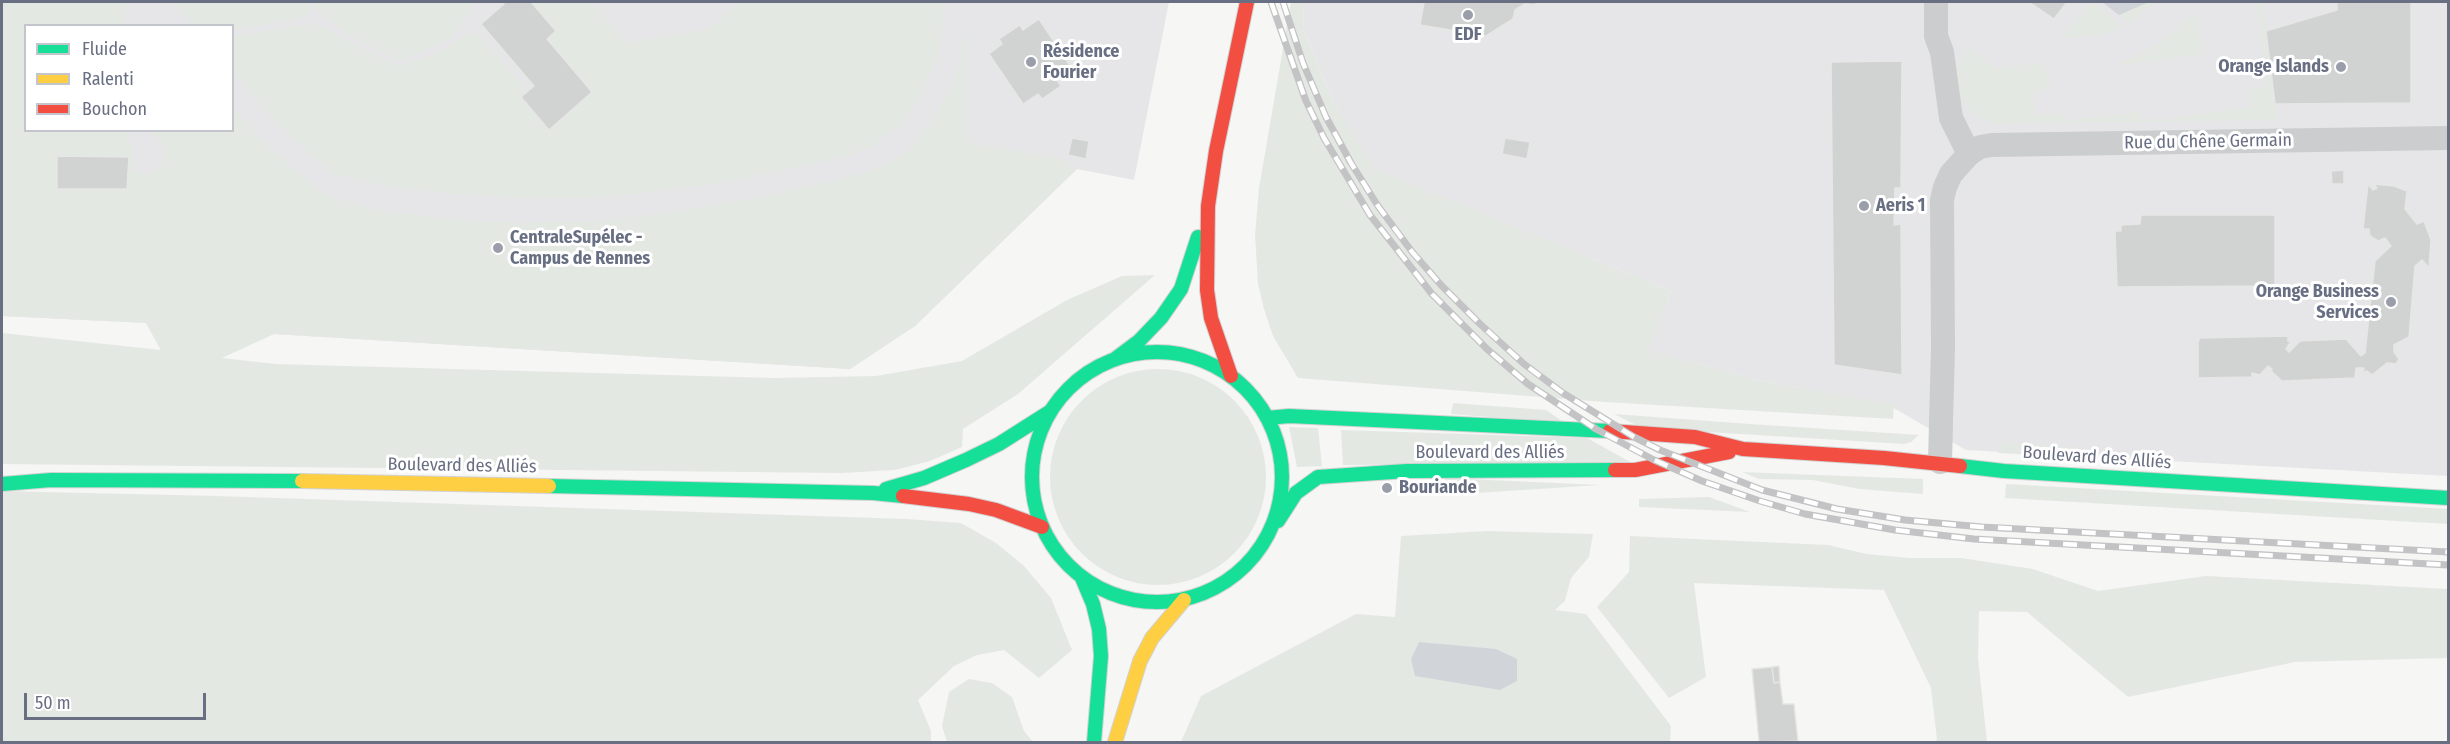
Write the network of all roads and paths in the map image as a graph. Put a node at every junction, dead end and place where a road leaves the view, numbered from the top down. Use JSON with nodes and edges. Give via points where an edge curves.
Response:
{"nodes":[{"id":1,"x":1247,"y":2,"type":"edge"},
{"id":2,"x":1936,"y":2,"type":"edge"},
{"id":3,"x":2448,"y":138,"type":"edge"},
{"id":4,"x":1969,"y":154,"type":"junction"},
{"id":5,"x":1208,"y":206,"type":"junction"},
{"id":6,"x":1115,"y":359,"type":"junction"},
{"id":7,"x":1231,"y":376,"type":"junction"},
{"id":8,"x":1050,"y":411,"type":"junction"},
{"id":9,"x":1267,"y":418,"type":"junction"},
{"id":10,"x":1743,"y":449,"type":"junction"},
{"id":11,"x":1940,"y":462,"type":"junction"},
{"id":12,"x":11,"y":470,"type":"dead end"},
{"id":13,"x":51,"y":480,"type":"junction"},
{"id":14,"x":2,"y":484,"type":"edge"},
{"id":15,"x":873,"y":493,"type":"junction"},
{"id":16,"x":2448,"y":498,"type":"edge"},
{"id":17,"x":1042,"y":527,"type":"junction"},
{"id":18,"x":1266,"y":540,"type":"junction"},
{"id":19,"x":1082,"y":578,"type":"junction"},
{"id":20,"x":1184,"y":600,"type":"junction"},
{"id":21,"x":1094,"y":742,"type":"edge"},
{"id":22,"x":1115,"y":742,"type":"edge"}],
"edges":[{"from":1,"to":5,"type":"main road"},
{"from":2,"to":4,"type":"street","via":[[1936,36],[1942,52],[1951,118]]},
{"from":3,"to":4,"type":"street","name":"Rue du Chêne Germain","via":[[1992,145]]},
{"from":4,"to":11,"type":"street","via":[[1951,174],[1942,200]]},
{"from":5,"to":6,"type":"main road","via":[[1180,289],[1154,325]]},
{"from":5,"to":7,"type":"main road","via":[[1207,290]]},
{"from":6,"to":7,"type":"main road","via":[[1135,353],[1175,353],[1195,357]]},
{"from":6,"to":8,"type":"main road","via":[[1078,380]]},
{"from":7,"to":9,"type":"main road","via":[[1258,402]]},
{"from":8,"to":15,"type":"main road","name":"Boulevard des Alliés","via":[[966,460]]},
{"from":8,"to":17,"type":"main road","via":[[1040,433],[1032,480]]},
{"from":9,"to":10,"type":"main road","name":"Boulevard des Alliés","via":[[1591,430],[1695,437]]},
{"from":9,"to":18,"type":"main road","via":[[1278,441],[1282,492]]},
{"from":10,"to":11,"type":"main road","name":"Boulevard des Alliés"},
{"from":10,"to":18,"type":"main road","name":"Boulevard des Alliés","via":[[1635,470],[1407,471],[1318,477],[1296,494]]},
{"from":11,"to":16,"type":"main road","name":"Boulevard des Alliés","via":[[2004,471]]},
{"from":12,"to":13,"type":"main road","name":"Boulevard des Alliés"},
{"from":13,"to":14,"type":"main road","name":"Boulevard des Alliés"},
{"from":13,"to":15,"type":"main road","name":"Boulevard des Alliés","via":[[223,479]]},
{"from":15,"to":17,"type":"main road","name":"Boulevard des Alliés","via":[[969,504]]},
{"from":17,"to":19,"type":"main road","via":[[1052,547]]},
{"from":18,"to":20,"type":"main road","via":[[1231,579]]},
{"from":19,"to":20,"type":"main road","via":[[1100,590],[1131,600]]},
{"from":19,"to":21,"type":"main road","via":[[1093,604],[1101,656]]},
{"from":20,"to":22,"type":"main road","via":[[1152,638],[1140,661]]}]}
